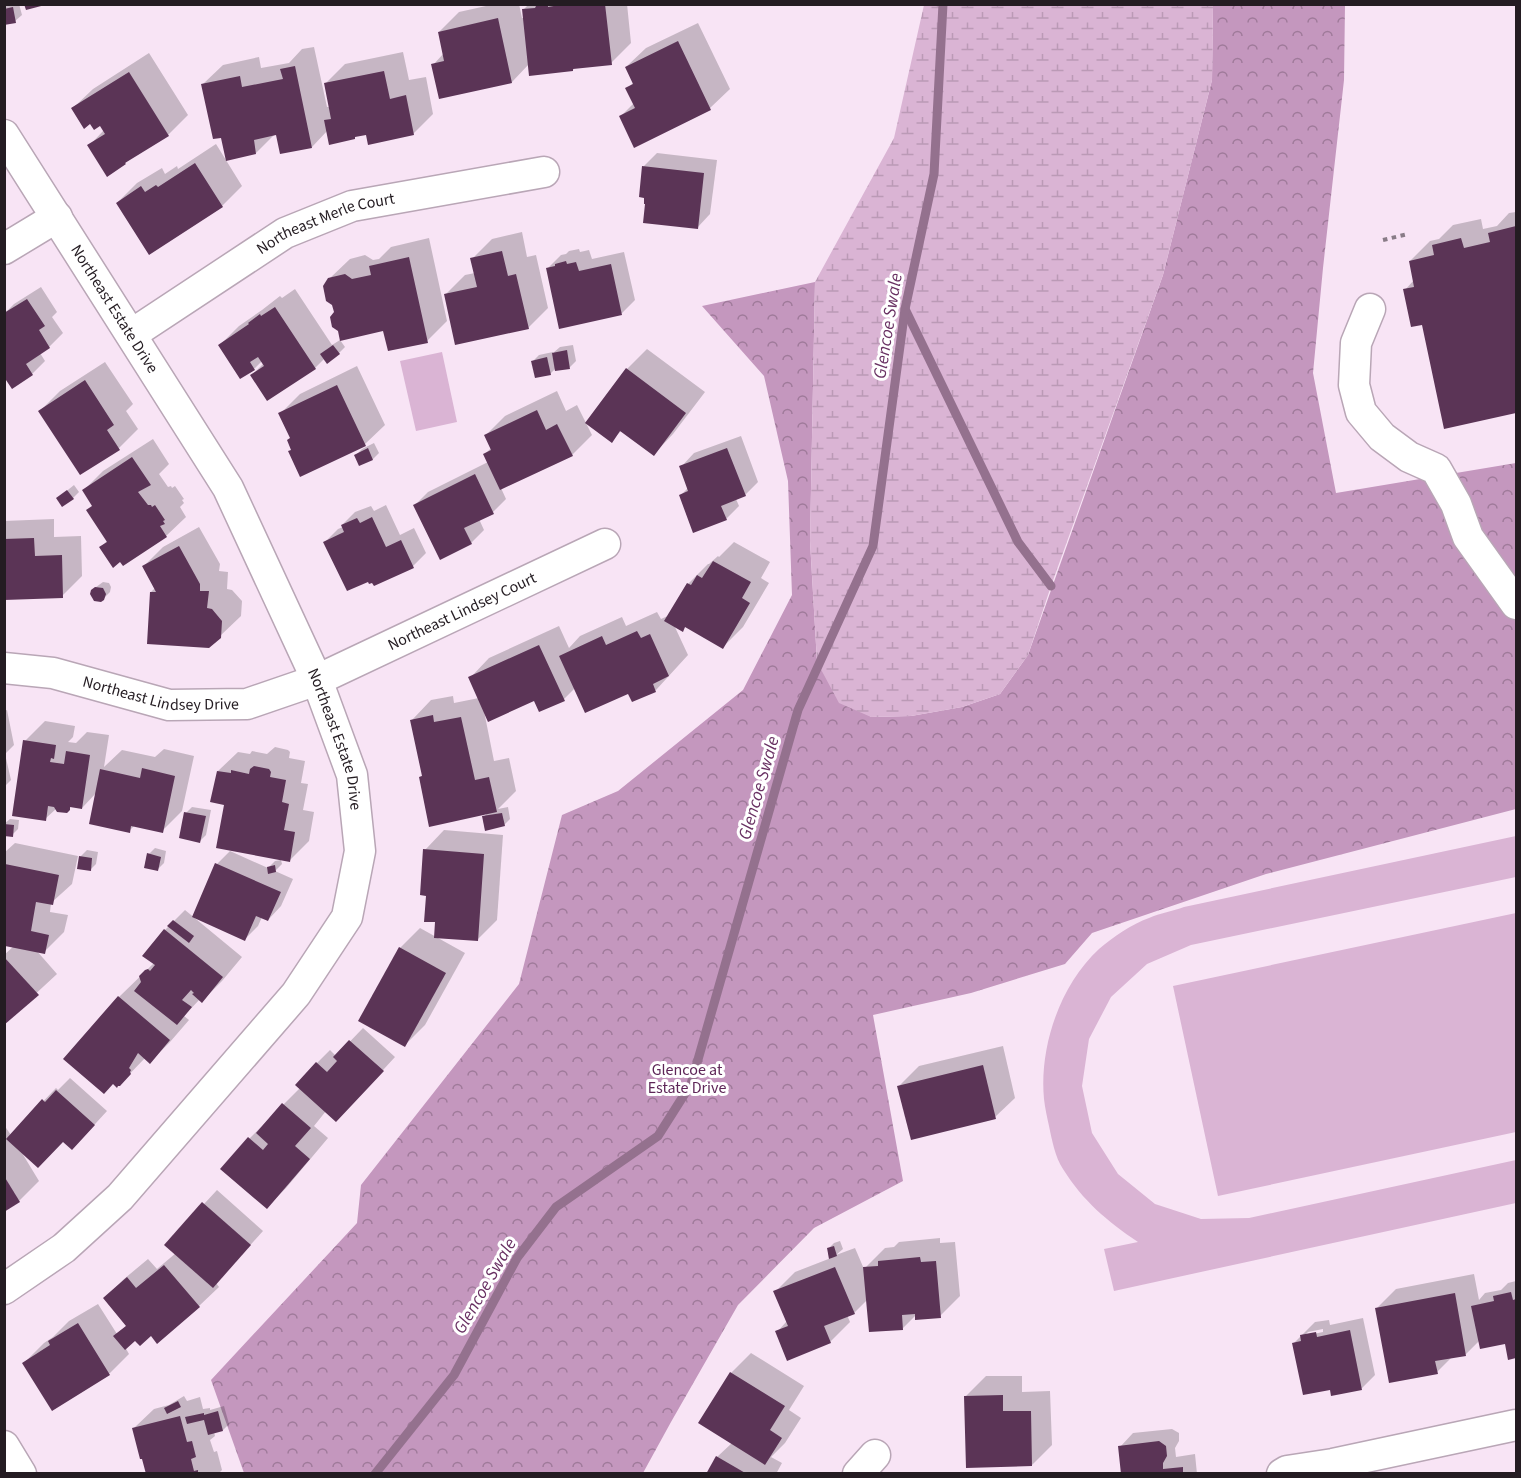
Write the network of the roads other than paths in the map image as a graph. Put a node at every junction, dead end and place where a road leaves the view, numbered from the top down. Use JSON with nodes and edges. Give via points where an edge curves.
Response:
{"nodes":[{"id":1,"x":4,"y":135,"type":"edge"},
{"id":2,"x":544,"y":172,"type":"dead end"},
{"id":3,"x":57,"y":217,"type":"junction"},
{"id":4,"x":4,"y":249,"type":"edge"},
{"id":5,"x":1370,"y":309,"type":"dead end"},
{"id":6,"x":132,"y":334,"type":"junction"},
{"id":7,"x":605,"y":543,"type":"dead end"},
{"id":8,"x":1516,"y":604,"type":"edge"},
{"id":9,"x":4,"y":668,"type":"edge"},
{"id":10,"x":317,"y":680,"type":"junction"},
{"id":11,"x":4,"y":1289,"type":"edge"},
{"id":12,"x":1516,"y":1425,"type":"edge"},
{"id":13,"x":4,"y":1446,"type":"edge"},
{"id":14,"x":21,"y":1473,"type":"edge"},
{"id":15,"x":1282,"y":1473,"type":"edge"}],
"edges":[{"from":1,"to":3,"type":"street","name":"Northeast Estate Drive"},
{"from":2,"to":6,"type":"street","name":"Northeast Merle Court","via":[[352,207],[285,233]]},
{"from":3,"to":4,"type":"street"},
{"from":3,"to":6,"type":"street","name":"Northeast Estate Drive"},
{"from":5,"to":8,"type":"street","via":[[1356,343],[1354,385],[1361,412],[1391,444],[1436,469],[1468,537]]},
{"from":6,"to":10,"type":"street","name":"Northeast Estate Drive","via":[[228,489]]},
{"from":7,"to":10,"type":"street","name":"Northeast Lindsey Court"},
{"from":9,"to":10,"type":"street","name":"Northeast Lindsey Drive","via":[[53,673],[169,705],[247,704]]},
{"from":10,"to":11,"type":"street","name":"Northeast Estate Drive","via":[[352,775],[360,851],[346,917],[297,994],[120,1197],[64,1248]]},
{"from":12,"to":15,"type":"street"},
{"from":13,"to":14,"type":"street"}]}
